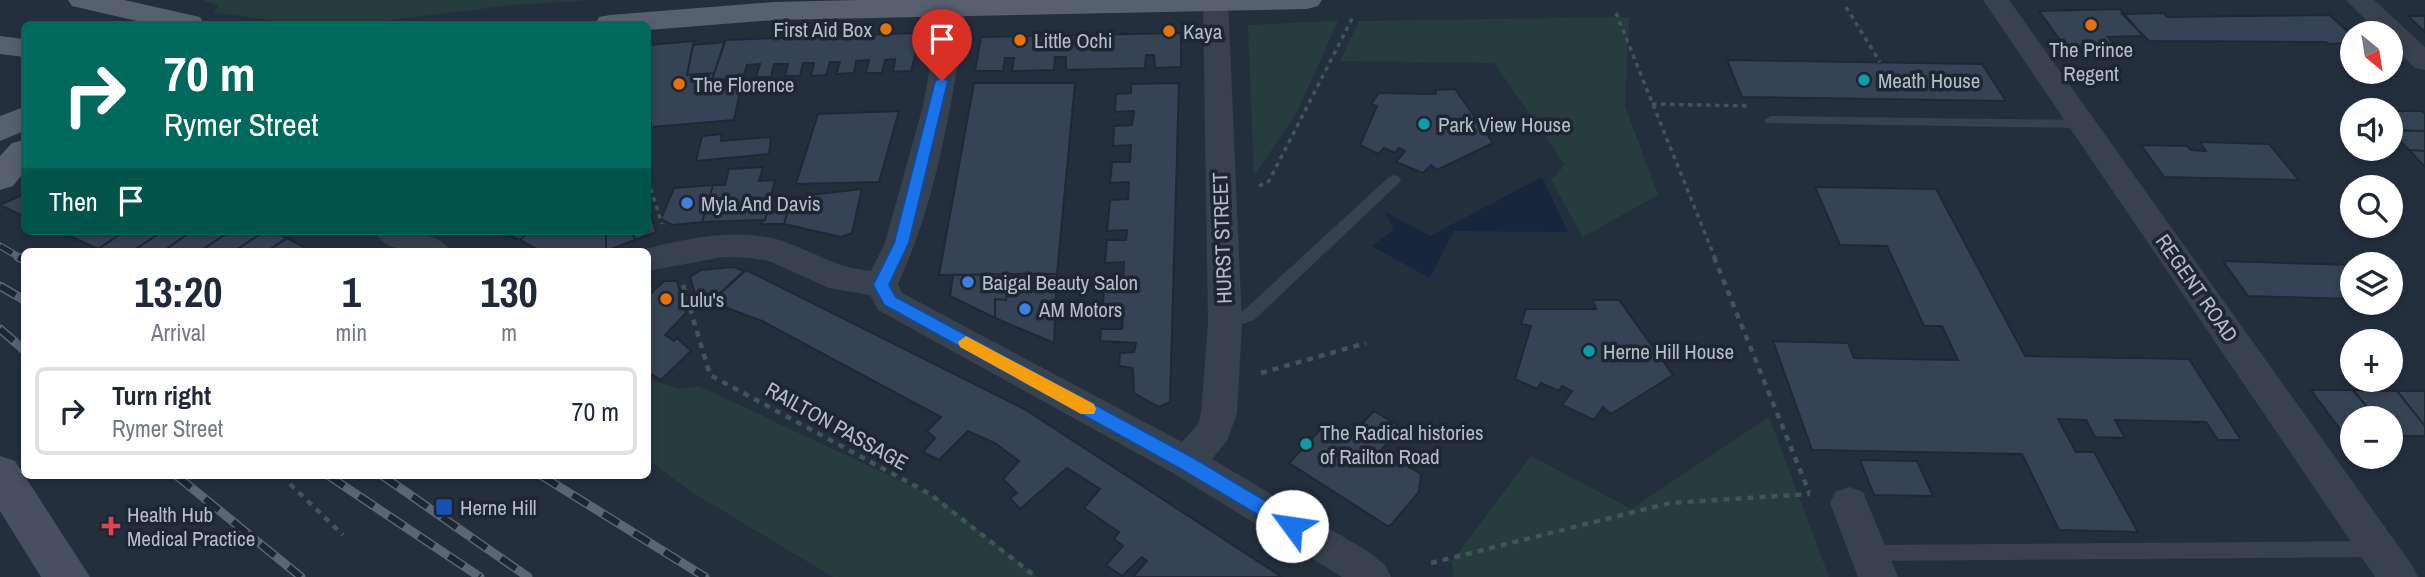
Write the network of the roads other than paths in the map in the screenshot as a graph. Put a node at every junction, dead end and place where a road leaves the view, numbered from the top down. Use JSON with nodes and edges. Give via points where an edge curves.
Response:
{"nodes":[{"id":1,"x":83,"y":0,"type":"edge"},
{"id":2,"x":1274,"y":0,"type":"edge"},
{"id":3,"x":1307,"y":0,"type":"edge"},
{"id":4,"x":1996,"y":0,"type":"edge"},
{"id":5,"x":2358,"y":0,"type":"edge"},
{"id":6,"x":1216,"y":1,"type":"edge"},
{"id":7,"x":954,"y":7,"type":"junction"},
{"id":8,"x":176,"y":21,"type":"edge"},
{"id":9,"x":651,"y":21,"type":"edge"},
{"id":10,"x":0,"y":45,"type":"edge"},
{"id":11,"x":21,"y":48,"type":"edge"},
{"id":12,"x":2425,"y":62,"type":"edge"},
{"id":13,"x":21,"y":120,"type":"edge"},
{"id":14,"x":1771,"y":120,"type":"dead end"},
{"id":15,"x":2082,"y":124,"type":"junction"},
{"id":16,"x":0,"y":130,"type":"edge"},
{"id":17,"x":0,"y":145,"type":"edge"},
{"id":18,"x":21,"y":146,"type":"edge"},
{"id":19,"x":21,"y":154,"type":"edge"},
{"id":20,"x":0,"y":178,"type":"edge"},
{"id":21,"x":1394,"y":180,"type":"dead end"},
{"id":22,"x":398,"y":235,"type":"edge"},
{"id":23,"x":656,"y":246,"type":"edge"},
{"id":24,"x":426,"y":248,"type":"edge"},
{"id":25,"x":881,"y":285,"type":"junction"},
{"id":26,"x":1225,"y":324,"type":"junction"},
{"id":27,"x":1186,"y":462,"type":"junction"},
{"id":28,"x":0,"y":474,"type":"edge"},
{"id":29,"x":1849,"y":503,"type":"road end"},
{"id":30,"x":2378,"y":549,"type":"junction"},
{"id":31,"x":1873,"y":565,"type":"edge"},
{"id":32,"x":67,"y":577,"type":"edge"},
{"id":33,"x":1371,"y":577,"type":"edge"},
{"id":34,"x":2398,"y":577,"type":"edge"}],
"edges":[{"from":1,"to":8,"type":"main road"},
{"from":2,"to":3,"type":"main road"},
{"from":2,"to":6,"type":"main road"},
{"from":4,"to":15,"type":"street","name":"REGENT ROAD"},
{"from":5,"to":12,"type":"street"},
{"from":6,"to":7,"type":"main road"},
{"from":6,"to":26,"type":"street","name":"HURST STREET"},
{"from":7,"to":9,"type":"main road","via":[[775,11]]},
{"from":7,"to":25,"type":"street","via":[[937,106],[905,231]]},
{"from":10,"to":11,"type":"main road"},
{"from":13,"to":16,"type":"main road"},
{"from":14,"to":15,"type":"lane"},
{"from":15,"to":30,"type":"street","name":"REGENT ROAD"},
{"from":17,"to":18,"type":"main road"},
{"from":19,"to":20,"type":"main road"},
{"from":21,"to":26,"type":"lane","via":[[1248,316]]},
{"from":22,"to":24,"type":"street"},
{"from":23,"to":25,"type":"street","via":[[775,250],[841,280]]},
{"from":25,"to":27,"type":"street","via":[[890,301]]},
{"from":26,"to":27,"type":"street","name":"HURST STREET","via":[[1214,431]]},
{"from":27,"to":33,"type":"street"},
{"from":28,"to":32,"type":"main road"},
{"from":29,"to":31,"type":"street"},
{"from":30,"to":31,"type":"lane"},
{"from":30,"to":34,"type":"street","name":"REGENT ROAD"}]}
